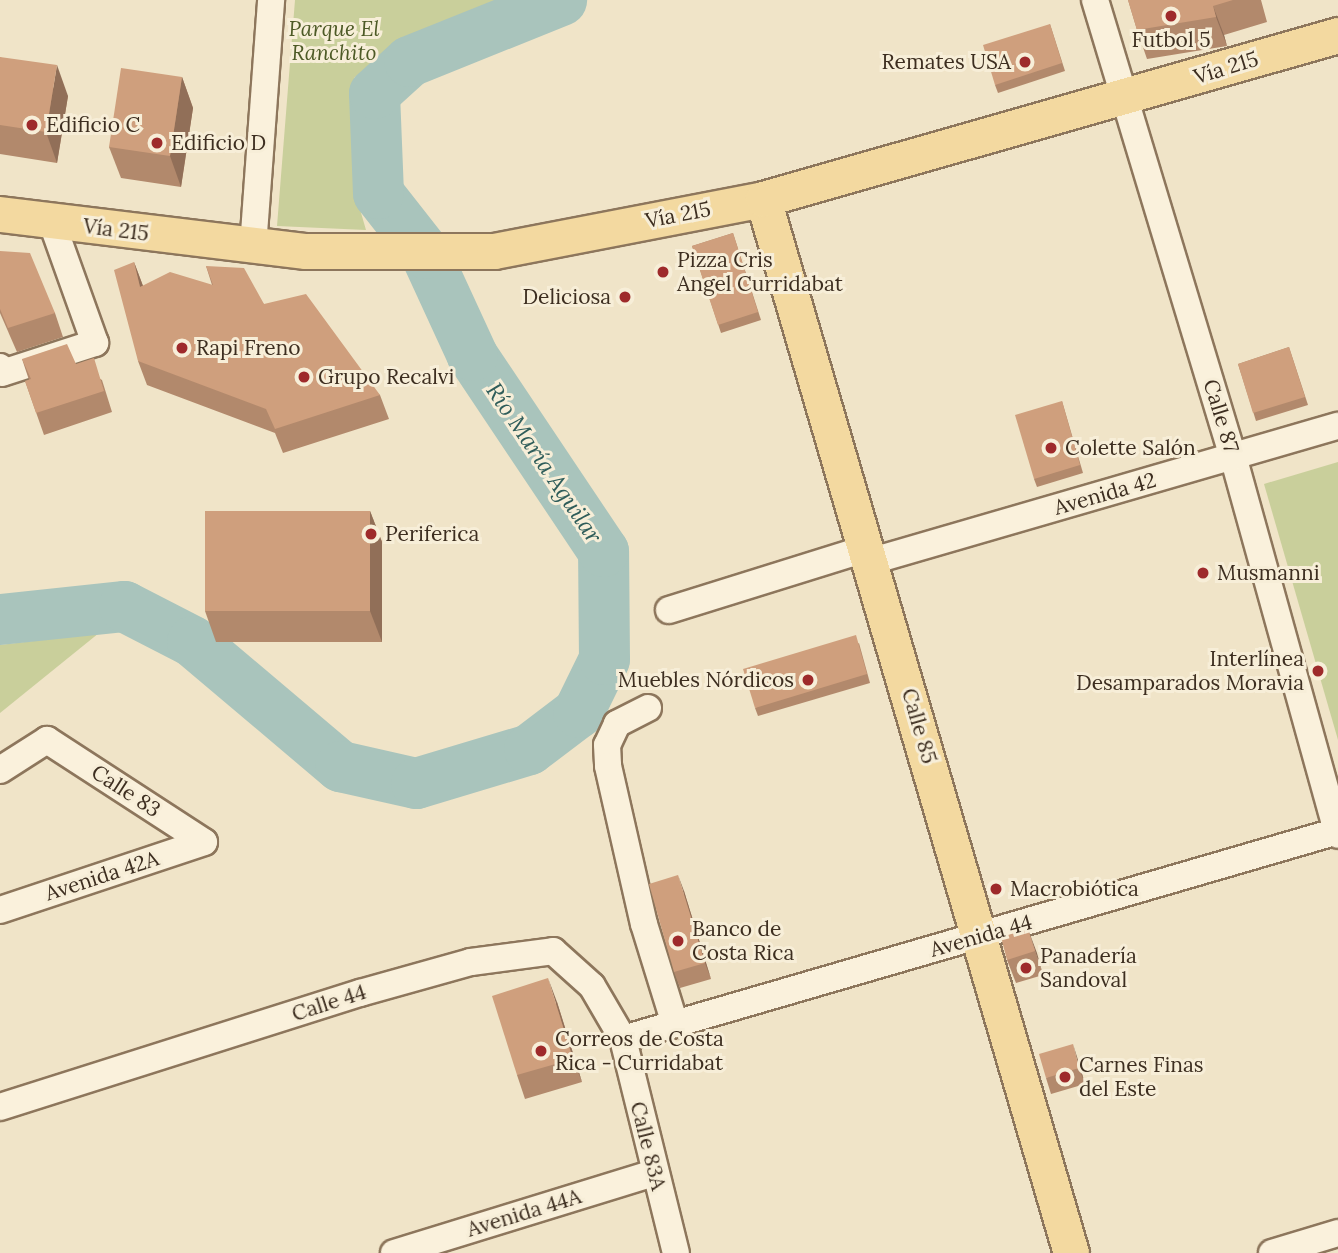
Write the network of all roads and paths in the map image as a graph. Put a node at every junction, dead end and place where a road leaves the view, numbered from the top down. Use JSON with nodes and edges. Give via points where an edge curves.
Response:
{"nodes":[{"id":1,"x":271,"y":0,"type":"edge"},
{"id":2,"x":1095,"y":0,"type":"edge"},
{"id":3,"x":1338,"y":35,"type":"edge"},
{"id":4,"x":1124,"y":98,"type":"junction"},
{"id":5,"x":763,"y":199,"type":"junction"},
{"id":6,"x":0,"y":214,"type":"edge"},
{"id":7,"x":52,"y":223,"type":"junction"},
{"id":8,"x":253,"y":247,"type":"junction"},
{"id":9,"x":0,"y":367,"type":"edge"},
{"id":10,"x":1338,"y":426,"type":"edge"},
{"id":11,"x":1233,"y":456,"type":"junction"},
{"id":12,"x":870,"y":555,"type":"junction"},
{"id":13,"x":669,"y":611,"type":"dead end"},
{"id":14,"x":648,"y":708,"type":"dead end"},
{"id":15,"x":0,"y":770,"type":"edge"},
{"id":16,"x":1338,"y":832,"type":"edge"},
{"id":17,"x":204,"y":842,"type":"joint"},
{"id":18,"x":0,"y":910,"type":"edge"},
{"id":19,"x":980,"y":937,"type":"junction"},
{"id":20,"x":675,"y":1024,"type":"junction"},
{"id":21,"x":623,"y":1039,"type":"junction"},
{"id":22,"x":0,"y":1107,"type":"edge"},
{"id":23,"x":654,"y":1173,"type":"junction"},
{"id":24,"x":1338,"y":1233,"type":"edge"},
{"id":25,"x":394,"y":1253,"type":"edge"},
{"id":26,"x":676,"y":1253,"type":"edge"},
{"id":27,"x":1070,"y":1253,"type":"edge"},
{"id":28,"x":1272,"y":1253,"type":"edge"}],
"edges":[{"from":1,"to":8,"type":"street"},
{"from":2,"to":4,"type":"street","name":"Calle 87"},
{"from":3,"to":4,"type":"main road","name":"Vía 215"},
{"from":4,"to":5,"type":"main road","name":"Vía 215"},
{"from":4,"to":11,"type":"street","name":"Calle 87"},
{"from":5,"to":8,"type":"main road","name":"Vía 215","via":[[494,251]]},
{"from":5,"to":12,"type":"main road","name":"Calle 85"},
{"from":6,"to":7,"type":"main road","name":"Vía 215"},
{"from":7,"to":8,"type":"main road","name":"Vía 215"},
{"from":7,"to":9,"type":"street","via":[[95,343],[2,373]]},
{"from":10,"to":11,"type":"street","name":"Avenida 42"},
{"from":11,"to":12,"type":"street","name":"Avenida 42"},
{"from":11,"to":16,"type":"street","name":"Calle 87"},
{"from":12,"to":13,"type":"street","name":"Avenida 42"},
{"from":12,"to":19,"type":"main road","name":"Calle 85"},
{"from":14,"to":20,"type":"street","via":[[617,724],[607,745],[608,766],[644,924]]},
{"from":15,"to":17,"type":"street","name":"Calle 83","via":[[47,740]]},
{"from":16,"to":19,"type":"street","name":"Avenida 44"},
{"from":17,"to":18,"type":"street","name":"Avenida 42A"},
{"from":19,"to":20,"type":"street","name":"Avenida 44"},
{"from":19,"to":27,"type":"main road","name":"Calle 85"},
{"from":20,"to":21,"type":"street","name":"Avenida 44"},
{"from":21,"to":22,"type":"street","name":"Calle 44","via":[[592,986],[553,951],[509,954],[359,993]]},
{"from":21,"to":23,"type":"street","name":"Calle 83A"},
{"from":23,"to":25,"type":"street","name":"Avenida 44A"},
{"from":23,"to":26,"type":"street","name":"Calle 83A"},
{"from":24,"to":28,"type":"street"}]}
